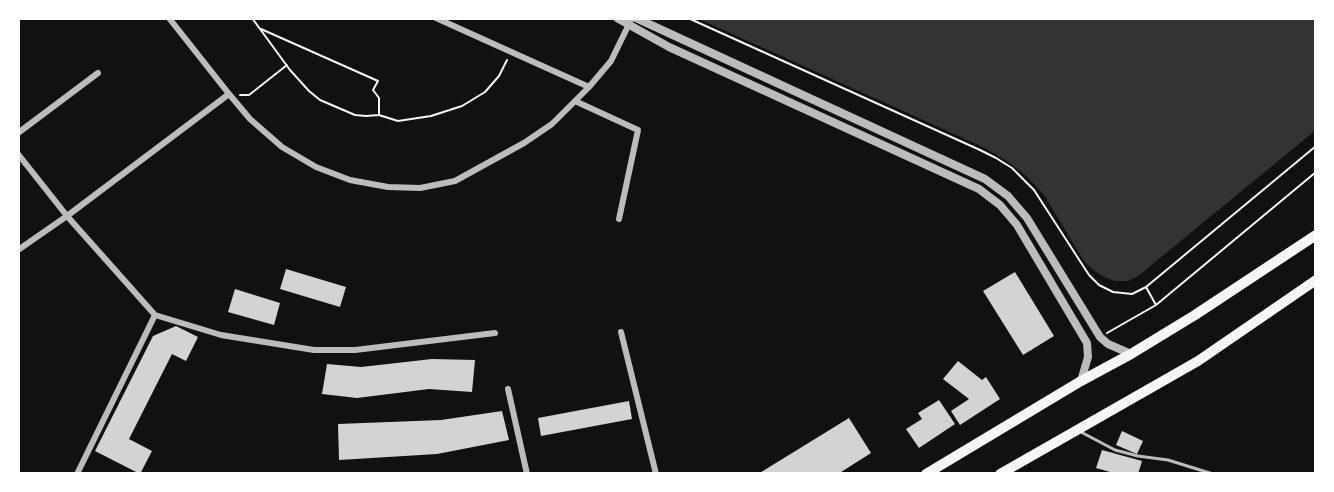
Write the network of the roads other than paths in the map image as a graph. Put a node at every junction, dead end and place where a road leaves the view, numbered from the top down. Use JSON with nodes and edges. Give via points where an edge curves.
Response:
{"nodes":[{"id":1,"x":169,"y":18,"type":"edge"},
{"id":2,"x":436,"y":18,"type":"edge"},
{"id":3,"x":617,"y":18,"type":"edge"},
{"id":4,"x":632,"y":20,"type":"edge"},
{"id":5,"x":98,"y":73,"type":"dead end"},
{"id":6,"x":589,"y":87,"type":"junction"},
{"id":7,"x":229,"y":94,"type":"junction"},
{"id":8,"x":575,"y":101,"type":"junction"},
{"id":9,"x":18,"y":133,"type":"edge"},
{"id":10,"x":18,"y":154,"type":"edge"},
{"id":11,"x":67,"y":216,"type":"junction"},
{"id":12,"x":619,"y":219,"type":"dead end"},
{"id":13,"x":1316,"y":235,"type":"edge"},
{"id":14,"x":18,"y":250,"type":"edge"},
{"id":15,"x":1316,"y":280,"type":"edge"},
{"id":16,"x":155,"y":315,"type":"junction"},
{"id":17,"x":621,"y":332,"type":"dead end"},
{"id":18,"x":495,"y":333,"type":"dead end"},
{"id":19,"x":1131,"y":354,"type":"junction"},
{"id":20,"x":1081,"y":381,"type":"junction"},
{"id":21,"x":508,"y":389,"type":"dead end"},
{"id":22,"x":1077,"y":430,"type":"junction"},
{"id":23,"x":77,"y":474,"type":"edge"},
{"id":24,"x":527,"y":474,"type":"edge"},
{"id":25,"x":656,"y":474,"type":"edge"},
{"id":26,"x":926,"y":474,"type":"edge"},
{"id":27,"x":1000,"y":474,"type":"edge"},
{"id":28,"x":1213,"y":474,"type":"edge"}],
"edges":[{"from":1,"to":7,"type":"street"},
{"from":2,"to":6,"type":"street"},
{"from":3,"to":4,"type":"street"},
{"from":4,"to":6,"type":"street","via":[[611,61]]},
{"from":4,"to":19,"type":"street","via":[[985,179],[1008,196],[1027,218],[1100,337]]},
{"from":4,"to":20,"type":"street","via":[[669,47],[979,189],[1000,205],[1017,225],[1087,343],[1088,357]]},
{"from":5,"to":9,"type":"street"},
{"from":6,"to":8,"type":"street"},
{"from":7,"to":8,"type":"street","via":[[282,147],[316,167],[350,180],[420,188],[455,181],[491,162],[552,124]]},
{"from":7,"to":11,"type":"street"},
{"from":8,"to":12,"type":"street","via":[[638,130]]},
{"from":10,"to":11,"type":"street"},
{"from":11,"to":14,"type":"street"},
{"from":11,"to":16,"type":"street"},
{"from":13,"to":19,"type":"main road"},
{"from":15,"to":22,"type":"main road","via":[[1198,361]]},
{"from":16,"to":18,"type":"street","via":[[221,335],[314,350],[355,350]]},
{"from":16,"to":23,"type":"street"},
{"from":17,"to":25,"type":"street"},
{"from":19,"to":20,"type":"main road"},
{"from":20,"to":26,"type":"main road"},
{"from":21,"to":24,"type":"street"},
{"from":22,"to":27,"type":"main road"},
{"from":22,"to":28,"type":"lane","via":[[1115,450]]}]}
